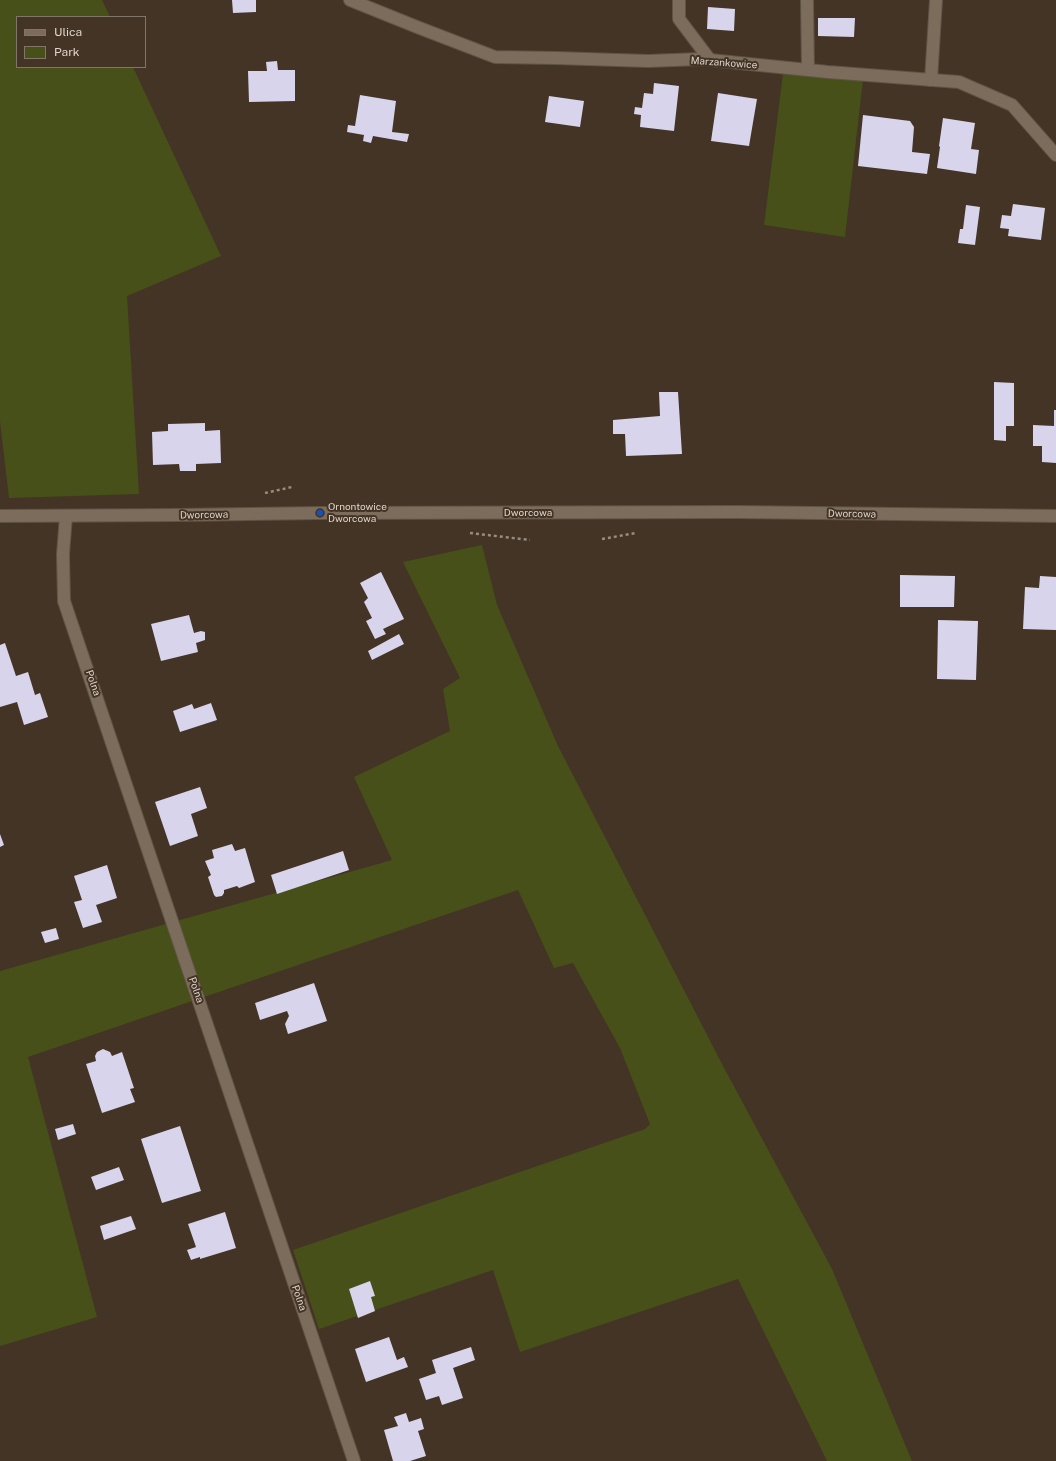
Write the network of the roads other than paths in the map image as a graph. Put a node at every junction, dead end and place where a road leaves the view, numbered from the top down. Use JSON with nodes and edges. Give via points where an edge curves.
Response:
{"nodes":[{"id":1,"x":350,"y":0,"type":"edge"},
{"id":2,"x":679,"y":0,"type":"edge"},
{"id":3,"x":807,"y":0,"type":"edge"},
{"id":4,"x":936,"y":0,"type":"edge"},
{"id":5,"x":710,"y":60,"type":"junction"},
{"id":6,"x":808,"y":70,"type":"junction"},
{"id":7,"x":931,"y":80,"type":"junction"},
{"id":8,"x":1056,"y":155,"type":"edge"},
{"id":9,"x":0,"y":516,"type":"edge"},
{"id":10,"x":66,"y":516,"type":"junction"},
{"id":11,"x":1056,"y":516,"type":"edge"},
{"id":12,"x":354,"y":1461,"type":"edge"}],
"edges":[{"from":1,"to":5,"type":"street","name":"Marzankowice","via":[[496,57]]},
{"from":2,"to":5,"type":"street","via":[[679,19]]},
{"from":3,"to":6,"type":"street"},
{"from":4,"to":7,"type":"street"},
{"from":5,"to":6,"type":"street","name":"Marzankowice"},
{"from":6,"to":7,"type":"street","name":"Marzankowice"},
{"from":7,"to":8,"type":"street","name":"Marzankowice","via":[[959,82],[1012,105]]},
{"from":9,"to":10,"type":"street","name":"Dworcowa"},
{"from":10,"to":11,"type":"street","name":"Dworcowa","via":[[746,512]]},
{"from":10,"to":12,"type":"street","name":"Polna","via":[[63,554],[64,601]]}]}
